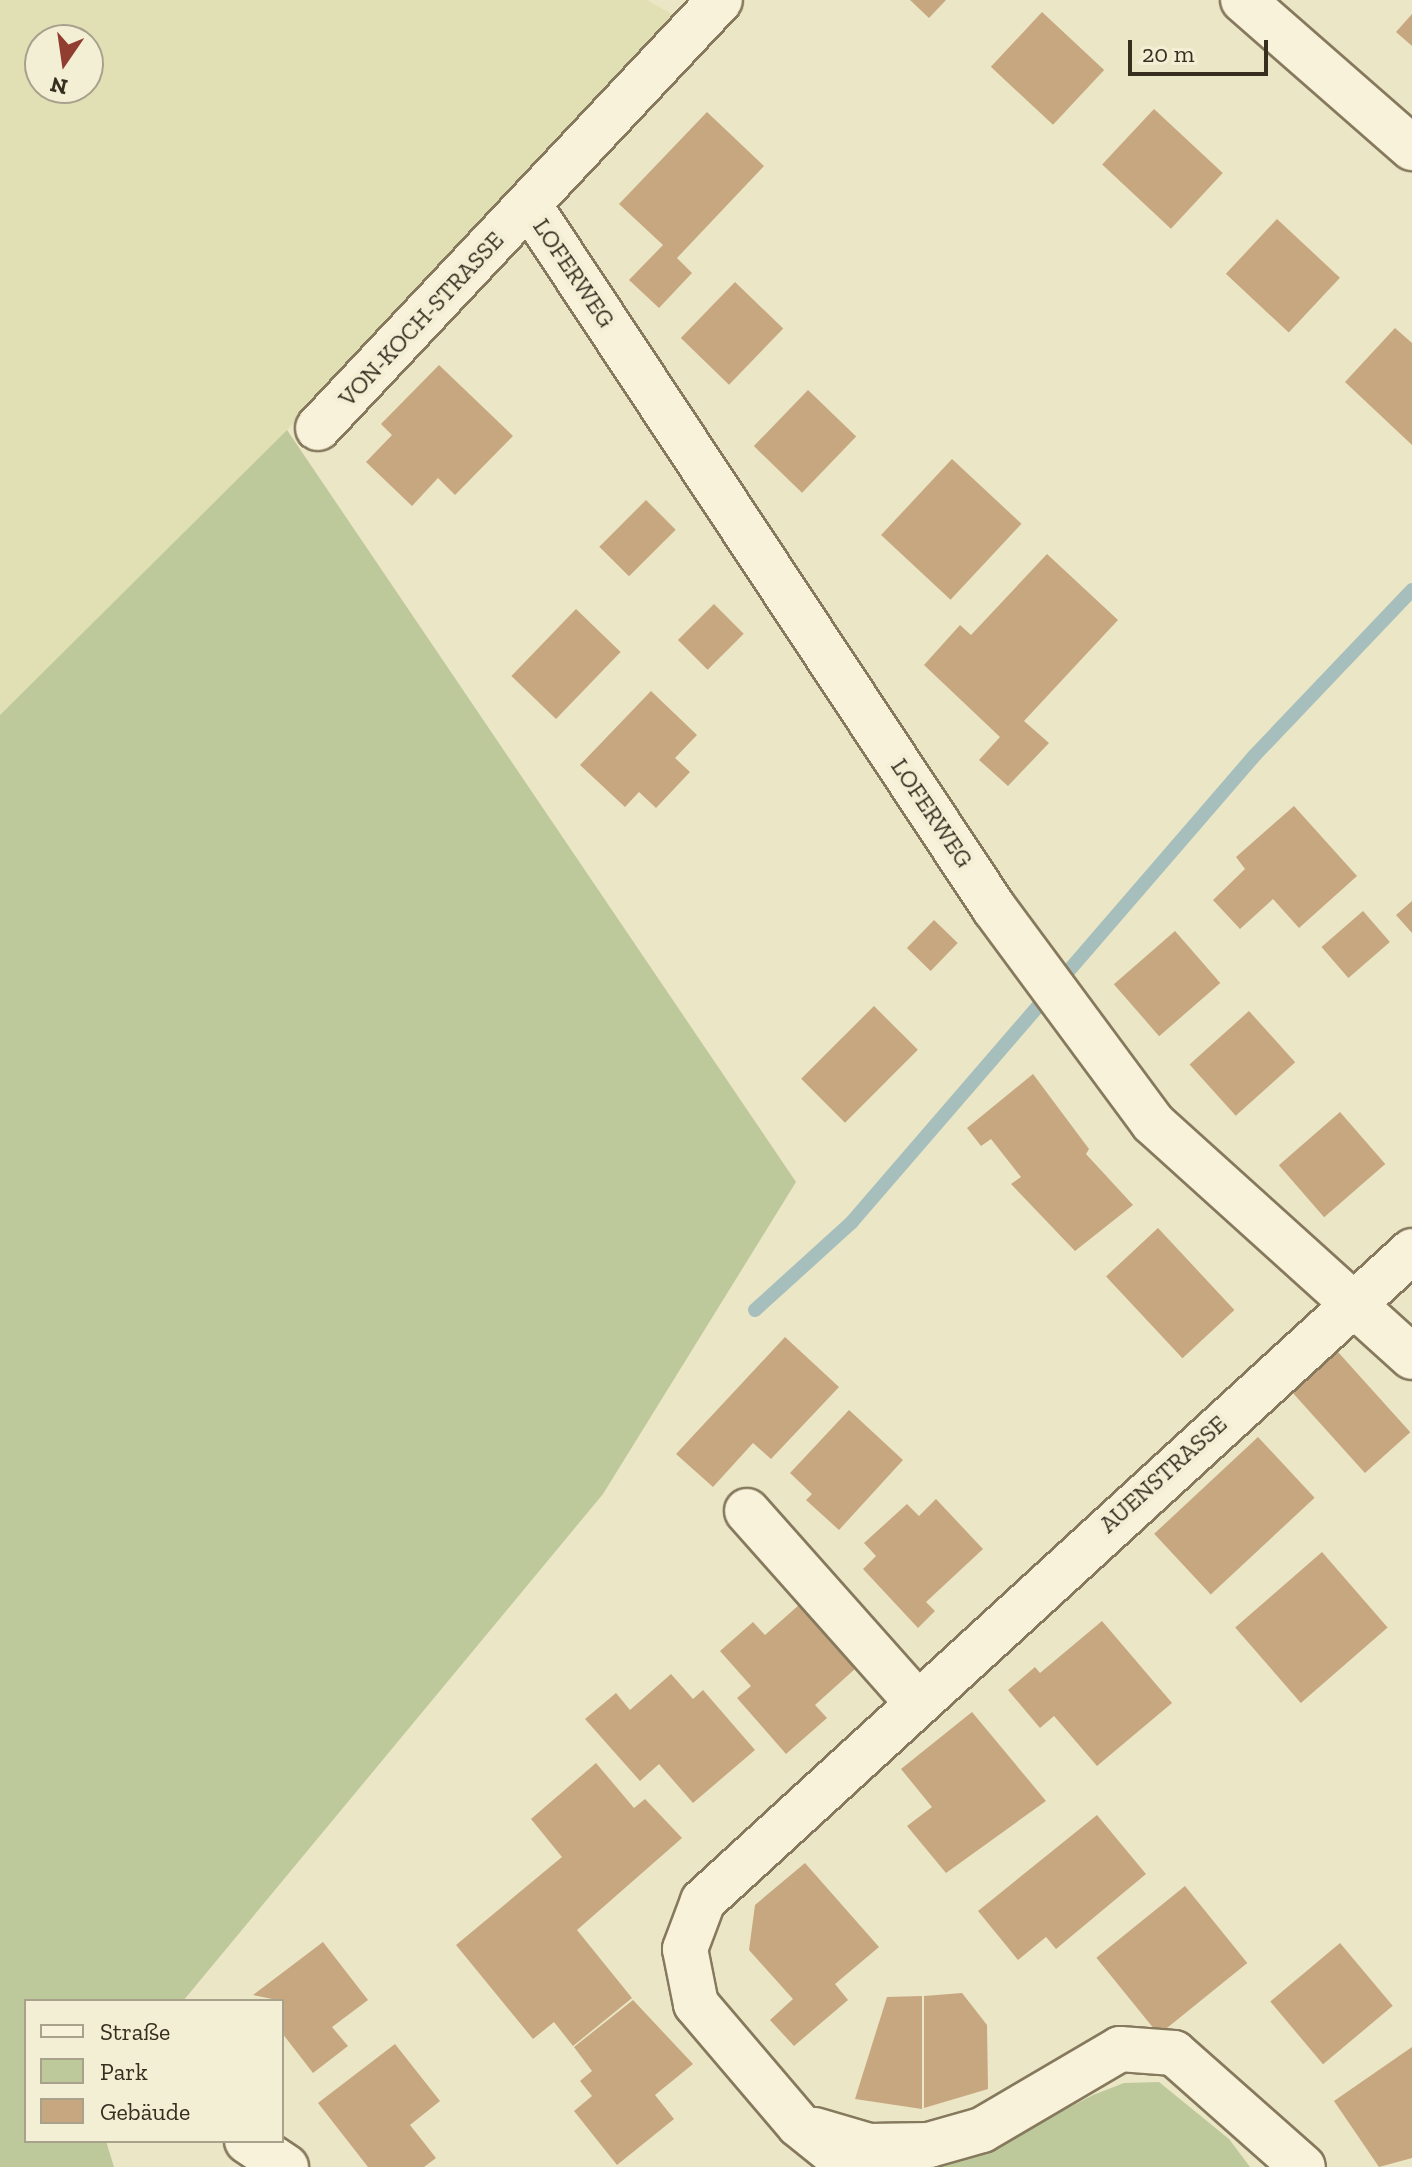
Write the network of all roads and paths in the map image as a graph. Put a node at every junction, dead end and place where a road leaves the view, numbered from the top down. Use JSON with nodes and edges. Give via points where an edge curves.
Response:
{"nodes":[{"id":1,"x":720,"y":0,"type":"edge"},
{"id":2,"x":1243,"y":0,"type":"edge"},
{"id":3,"x":1412,"y":148,"type":"edge"},
{"id":4,"x":529,"y":205,"type":"junction"},
{"id":5,"x":318,"y":428,"type":"dead end"},
{"id":6,"x":1412,"y":1251,"type":"edge"},
{"id":7,"x":1351,"y":1305,"type":"junction"},
{"id":8,"x":1412,"y":1357,"type":"edge"},
{"id":9,"x":747,"y":1511,"type":"dead end"},
{"id":10,"x":915,"y":1700,"type":"junction"},
{"id":11,"x":799,"y":2125,"type":"junction"},
{"id":12,"x":250,"y":2143,"type":"edge"},
{"id":13,"x":286,"y":2167,"type":"edge"},
{"id":14,"x":851,"y":2167,"type":"edge"},
{"id":15,"x":1303,"y":2167,"type":"edge"}],
"edges":[{"from":1,"to":4,"type":"street","name":"VON-KOCH-STRASSE"},
{"from":2,"to":3,"type":"street"},
{"from":4,"to":5,"type":"street","name":"VON-KOCH-STRASSE"},
{"from":4,"to":7,"type":"street","name":"LOFERWEG","via":[[994,908],[1153,1123]]},
{"from":6,"to":7,"type":"street","name":"AUENSTRASSE"},
{"from":7,"to":8,"type":"street","name":"LOFERWEG"},
{"from":7,"to":10,"type":"street","name":"AUENSTRASSE"},
{"from":9,"to":10,"type":"street"},
{"from":10,"to":11,"type":"street","name":"AUENSTRASSE","via":[[703,1901],[685,1949],[696,2004]]},
{"from":11,"to":14,"type":"street","name":"AUENSTRASSE"},
{"from":11,"to":15,"type":"street","via":[[869,2146],[929,2145],[982,2130],[1120,2049],[1174,2053]]},
{"from":12,"to":13,"type":"street"}]}
